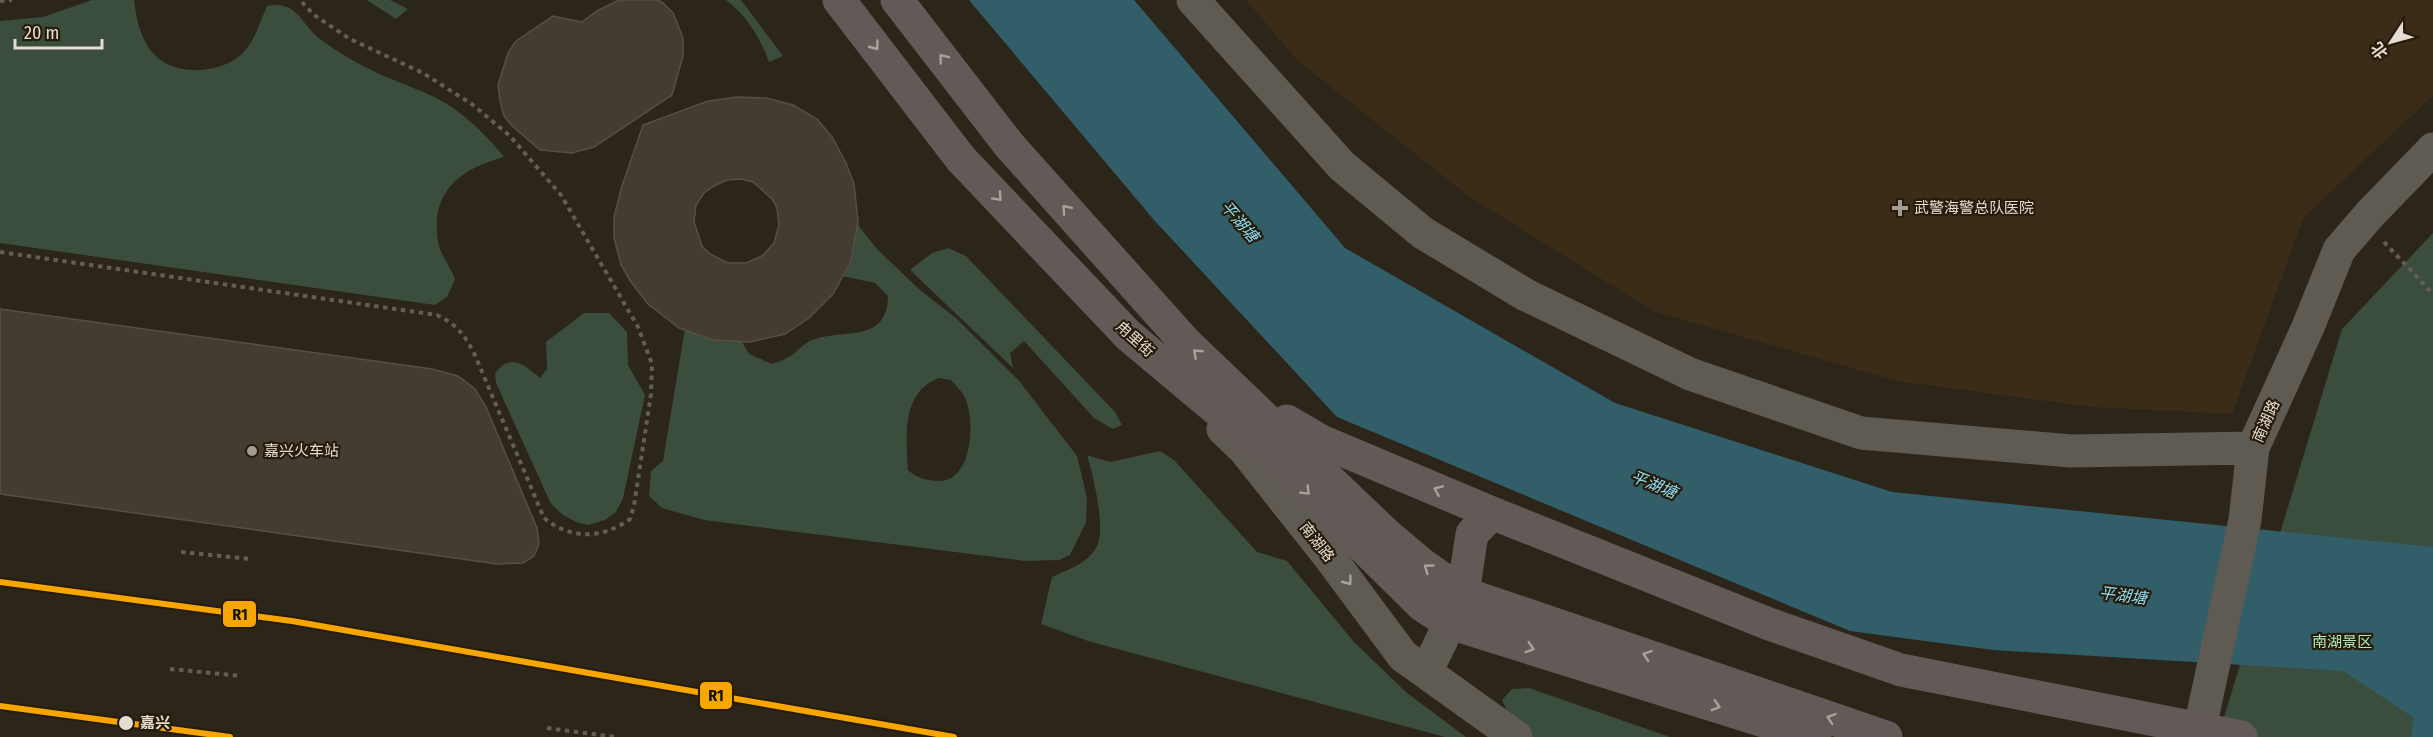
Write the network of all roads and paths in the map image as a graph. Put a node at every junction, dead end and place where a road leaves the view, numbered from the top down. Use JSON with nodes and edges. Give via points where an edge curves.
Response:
{"nodes":[{"id":1,"x":12,"y":0,"type":"edge"},
{"id":2,"x":300,"y":0,"type":"edge"},
{"id":3,"x":839,"y":0,"type":"edge"},
{"id":4,"x":897,"y":0,"type":"edge"},
{"id":5,"x":1193,"y":0,"type":"edge"},
{"id":6,"x":0,"y":1,"type":"edge"},
{"id":7,"x":2433,"y":149,"type":"edge"},
{"id":8,"x":2364,"y":221,"type":"junction"},
{"id":9,"x":0,"y":252,"type":"edge"},
{"id":10,"x":2432,"y":293,"type":"edge"},
{"id":11,"x":1128,"y":334,"type":"junction"},
{"id":12,"x":1240,"y":393,"type":"junction"},
{"id":13,"x":2253,"y":448,"type":"junction"},
{"id":14,"x":1492,"y":513,"type":"junction"},
{"id":15,"x":181,"y":552,"type":"dead end"},
{"id":16,"x":251,"y":559,"type":"dead end"},
{"id":17,"x":1463,"y":593,"type":"junction"},
{"id":18,"x":1462,"y":627,"type":"junction"},
{"id":19,"x":170,"y":669,"type":"dead end"},
{"id":20,"x":1426,"y":672,"type":"junction"},
{"id":21,"x":241,"y":676,"type":"dead end"},
{"id":22,"x":547,"y":728,"type":"dead end"},
{"id":23,"x":2199,"y":733,"type":"edge"},
{"id":24,"x":615,"y":737,"type":"edge"},
{"id":25,"x":1516,"y":737,"type":"edge"},
{"id":26,"x":1815,"y":737,"type":"edge"},
{"id":27,"x":1886,"y":737,"type":"edge"},
{"id":28,"x":2241,"y":737,"type":"edge"}],
"edges":[{"from":1,"to":6,"type":"path"},
{"from":2,"to":9,"type":"path","via":[[314,15],[350,39],[423,73],[473,105],[510,136],[561,195],[638,327],[652,364],[651,394],[630,519],[605,534],[578,534],[558,530],[544,518],[464,334],[437,315]]},
{"from":3,"to":11,"type":"main road","name":"甪里街","one_way":true,"via":[[961,159]]},
{"from":12,"to":4,"type":"main road","one_way":true,"via":[[1186,343],[1009,145]]},
{"from":5,"to":13,"type":"street","via":[[1342,165],[1423,233],[1526,295],[1690,374],[1861,433],[2071,451]]},
{"from":7,"to":8,"type":"street","name":"南湖路"},
{"from":8,"to":10,"type":"path"},
{"from":8,"to":13,"type":"street","name":"南湖路","via":[[2339,250]]},
{"from":11,"to":18,"type":"main road","name":"甪里街","one_way":true,"via":[[1264,449],[1422,606]]},
{"from":11,"to":20,"type":"street","name":"南湖路","one_way":true,"via":[[1244,449],[1403,656]]},
{"from":14,"to":12,"type":"main road","one_way":true,"via":[[1320,441]]},
{"from":17,"to":12,"type":"main road","one_way":true,"via":[[1385,532]]},
{"from":13,"to":23,"type":"street","name":"南湖路","via":[[2245,520]]},
{"from":14,"to":17,"type":"main road","via":[[1472,534]]},
{"from":14,"to":23,"type":"main road","via":[[1769,624],[1901,670]]},
{"from":15,"to":16,"type":"path"},
{"from":27,"to":17,"type":"main road","one_way":true},
{"from":18,"to":20,"type":"street"},
{"from":18,"to":26,"type":"main road","name":"甪里街","one_way":true},
{"from":19,"to":21,"type":"path"},
{"from":20,"to":25,"type":"street","name":"南湖路"},
{"from":22,"to":24,"type":"path"},
{"from":23,"to":28,"type":"main road"}]}
